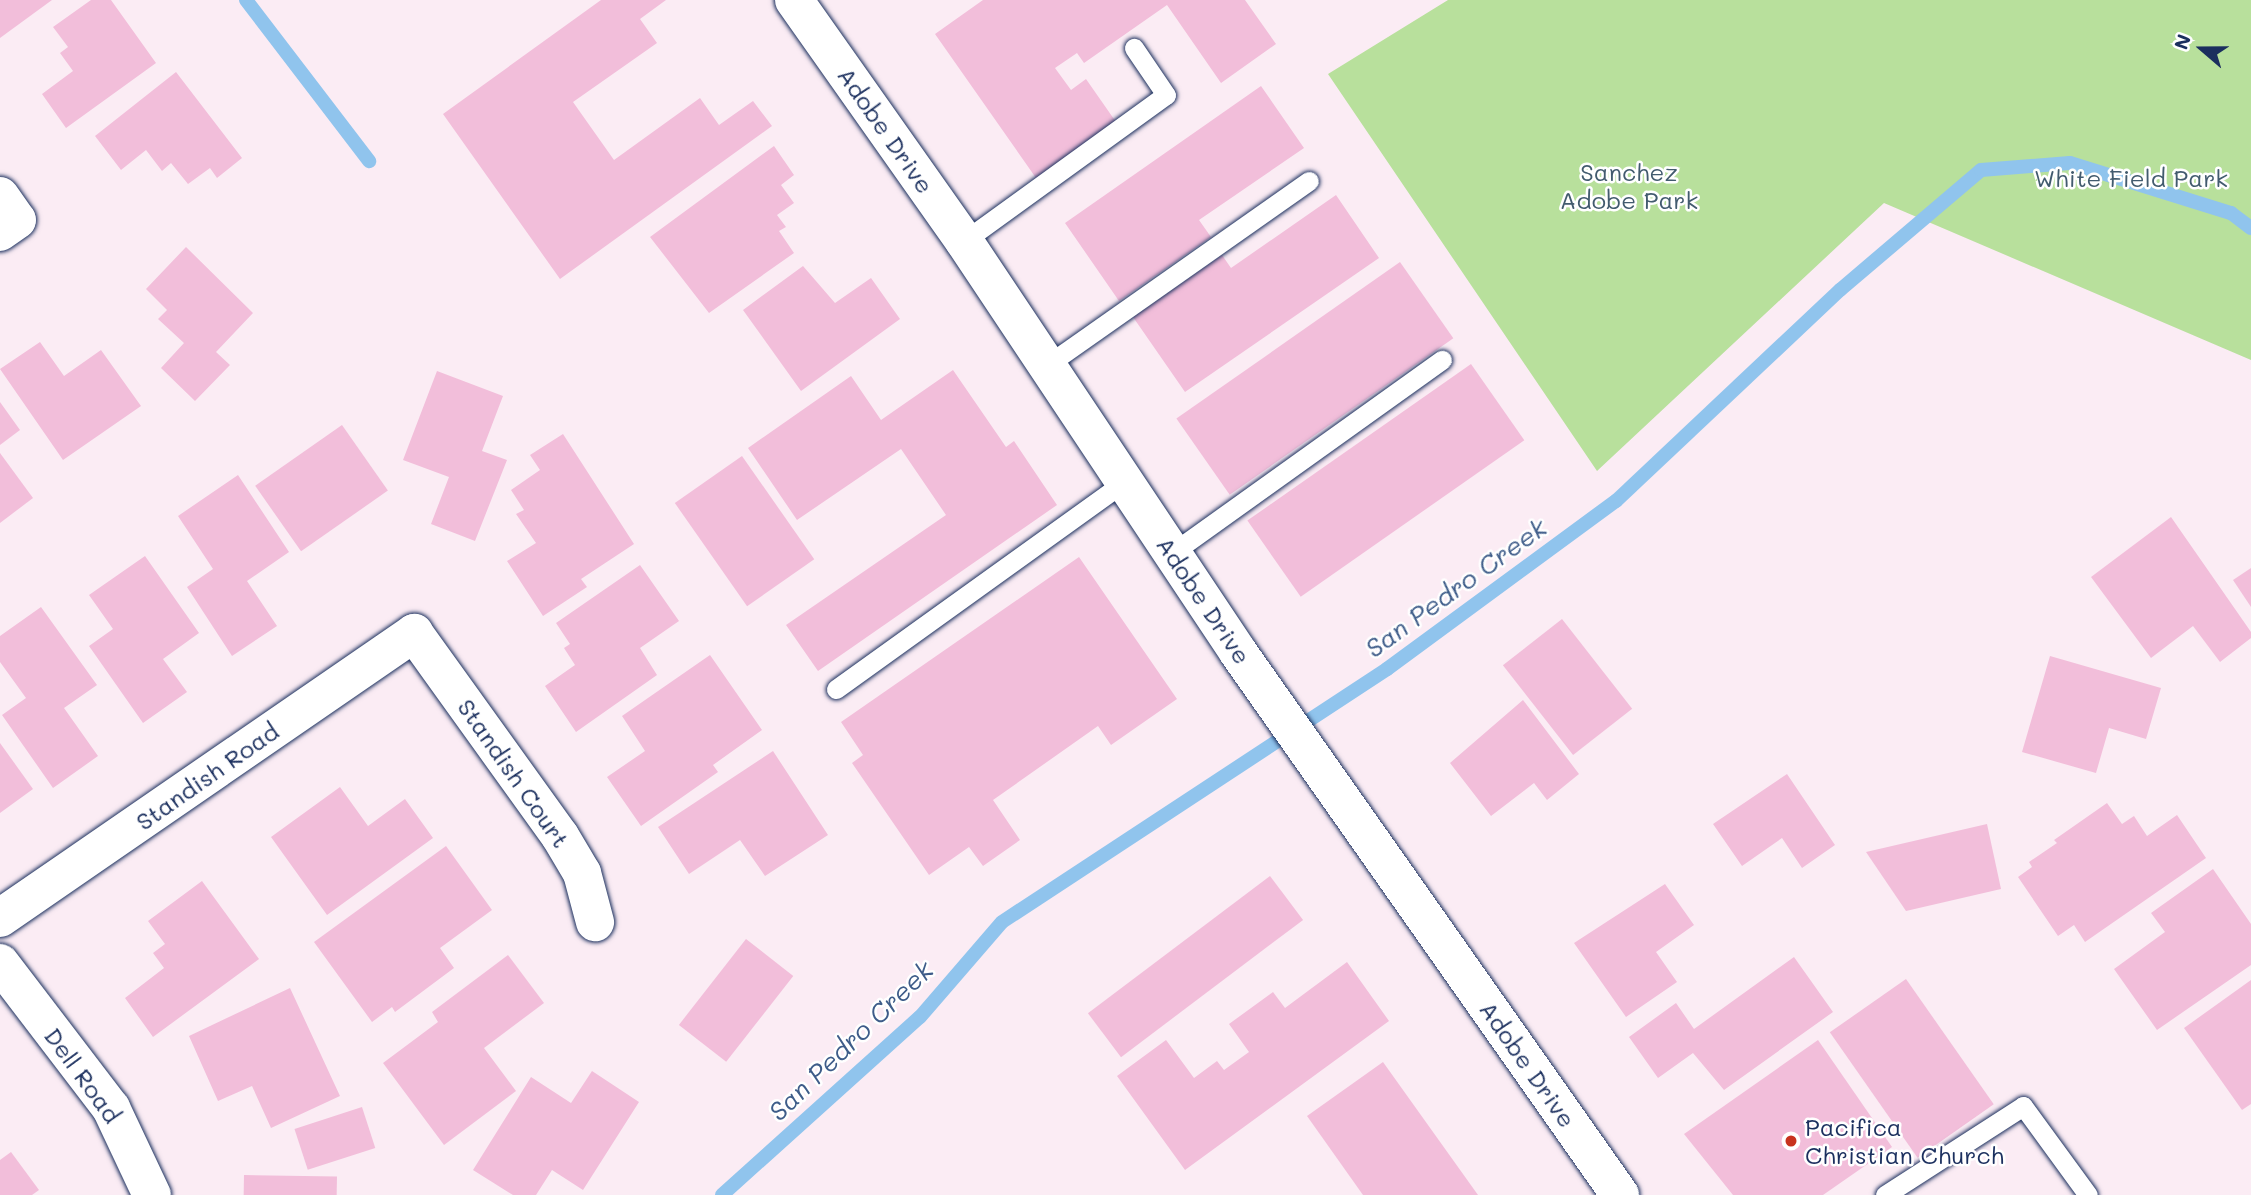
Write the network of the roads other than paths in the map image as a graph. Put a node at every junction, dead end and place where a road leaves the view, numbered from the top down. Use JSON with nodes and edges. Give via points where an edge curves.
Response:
{"nodes":[{"id":1,"x":794,"y":0,"type":"edge"},
{"id":2,"x":1134,"y":48,"type":"dead end"},
{"id":3,"x":1309,"y":181,"type":"dead end"},
{"id":4,"x":0,"y":196,"type":"edge"},
{"id":5,"x":0,"y":232,"type":"edge"},
{"id":6,"x":964,"y":241,"type":"junction"},
{"id":7,"x":1442,"y":360,"type":"dead end"},
{"id":8,"x":1047,"y":365,"type":"junction"},
{"id":9,"x":1124,"y":482,"type":"junction"},
{"id":10,"x":1172,"y":553,"type":"junction"},
{"id":11,"x":414,"y":633,"type":"joint"},
{"id":12,"x":836,"y":690,"type":"dead end"},
{"id":13,"x":0,"y":918,"type":"edge"},
{"id":14,"x":595,"y":922,"type":"dead end"},
{"id":15,"x":0,"y":963,"type":"edge"},
{"id":16,"x":152,"y":1195,"type":"edge"},
{"id":17,"x":1620,"y":1195,"type":"edge"},
{"id":18,"x":1885,"y":1195,"type":"edge"},
{"id":19,"x":2088,"y":1195,"type":"edge"}],
"edges":[{"from":1,"to":6,"type":"street","name":"Adobe Drive"},
{"from":2,"to":6,"type":"lane","via":[[1166,95]]},
{"from":3,"to":8,"type":"lane"},
{"from":4,"to":5,"type":"street","via":[[17,220]]},
{"from":6,"to":8,"type":"street","name":"Adobe Drive"},
{"from":7,"to":10,"type":"lane"},
{"from":8,"to":9,"type":"street","name":"Adobe Drive"},
{"from":9,"to":10,"type":"street","name":"Adobe Drive"},
{"from":9,"to":12,"type":"lane"},
{"from":10,"to":17,"type":"street","name":"Adobe Drive"},
{"from":11,"to":13,"type":"street","name":"Standish Road"},
{"from":11,"to":14,"type":"street","name":"Standish Court","via":[[560,836],[582,873]]},
{"from":15,"to":16,"type":"street","name":"Dell Road","via":[[111,1108]]},
{"from":18,"to":19,"type":"lane","via":[[2023,1105]]}]}
